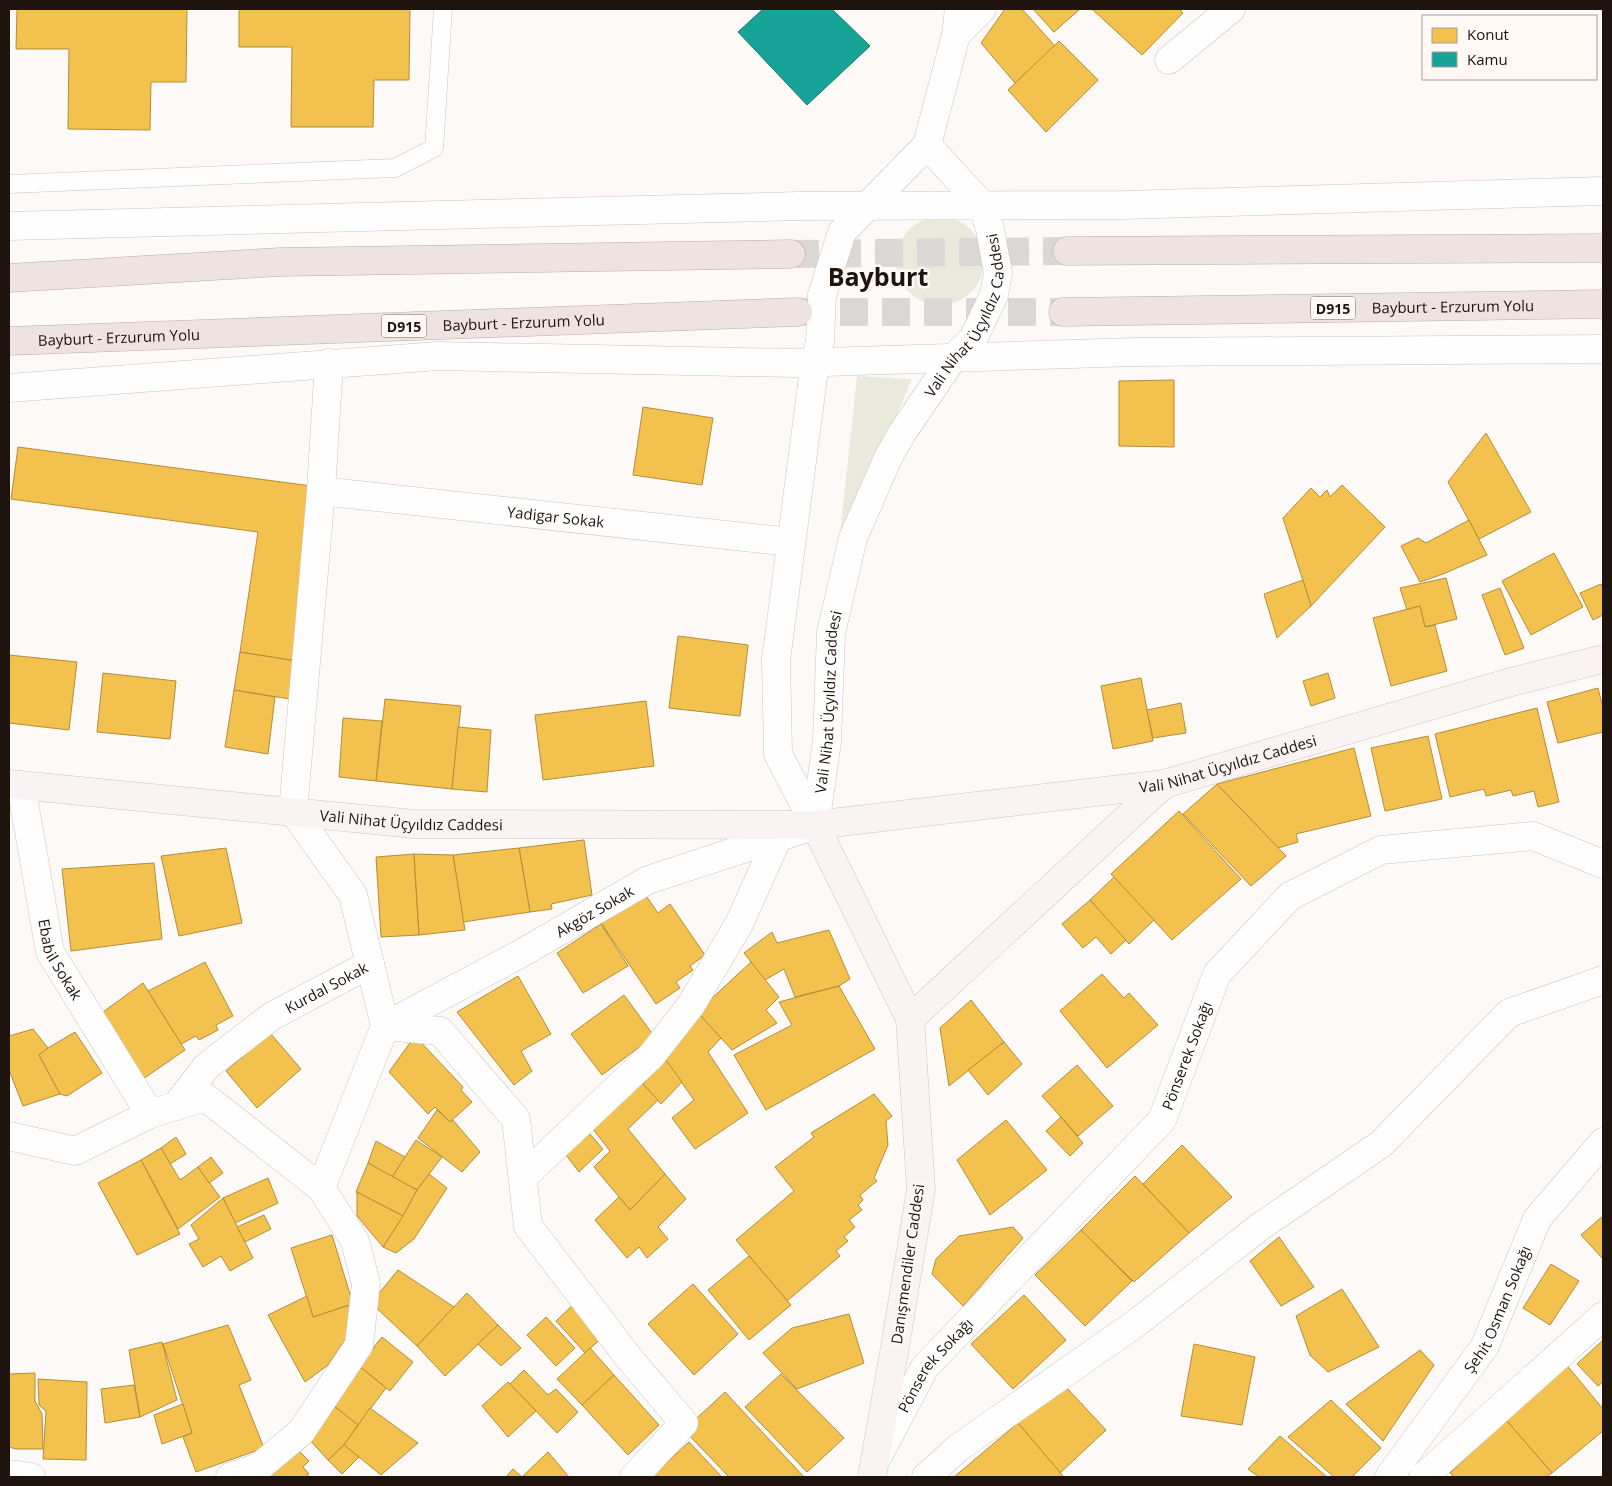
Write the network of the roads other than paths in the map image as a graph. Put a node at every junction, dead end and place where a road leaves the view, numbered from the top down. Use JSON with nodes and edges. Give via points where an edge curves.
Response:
{"nodes":[{"id":1,"x":443,"y":9,"type":"edge"},
{"id":2,"x":982,"y":9,"type":"edge"},
{"id":3,"x":1231,"y":9,"type":"edge"},
{"id":4,"x":958,"y":22,"type":"edge"},
{"id":5,"x":1169,"y":60,"type":"dead end"},
{"id":6,"x":927,"y":145,"type":"junction"},
{"id":7,"x":9,"y":184,"type":"edge"},
{"id":8,"x":1603,"y":191,"type":"edge"},
{"id":9,"x":982,"y":205,"type":"junction"},
{"id":10,"x":867,"y":206,"type":"junction"},
{"id":11,"x":9,"y":226,"type":"edge"},
{"id":12,"x":1603,"y":248,"type":"edge"},
{"id":13,"x":1067,"y":251,"type":"tunnel mouth"},
{"id":14,"x":791,"y":254,"type":"tunnel mouth"},
{"id":15,"x":9,"y":278,"type":"edge"},
{"id":16,"x":1603,"y":304,"type":"edge"},
{"id":17,"x":798,"y":312,"type":"tunnel mouth"},
{"id":18,"x":1063,"y":312,"type":"tunnel mouth"},
{"id":19,"x":9,"y":341,"type":"edge"},
{"id":20,"x":1603,"y":349,"type":"edge"},
{"id":21,"x":954,"y":358,"type":"junction"},
{"id":22,"x":815,"y":362,"type":"junction"},
{"id":23,"x":329,"y":364,"type":"junction"},
{"id":24,"x":9,"y":388,"type":"edge"},
{"id":25,"x":321,"y":491,"type":"junction"},
{"id":26,"x":791,"y":542,"type":"junction"},
{"id":27,"x":1603,"y":660,"type":"edge"},
{"id":28,"x":1164,"y":784,"type":"junction"},
{"id":29,"x":15,"y":785,"type":"edge"},
{"id":30,"x":293,"y":811,"type":"junction"},
{"id":31,"x":815,"y":825,"type":"junction"},
{"id":32,"x":778,"y":837,"type":"junction"},
{"id":33,"x":1603,"y":864,"type":"edge"},
{"id":34,"x":370,"y":964,"type":"junction"},
{"id":35,"x":1603,"y":980,"type":"edge"},
{"id":36,"x":910,"y":1019,"type":"junction"},
{"id":37,"x":385,"y":1026,"type":"junction"},
{"id":38,"x":176,"y":1106,"type":"junction"},
{"id":39,"x":150,"y":1114,"type":"junction"},
{"id":40,"x":9,"y":1136,"type":"edge"},
{"id":41,"x":1603,"y":1142,"type":"edge"},
{"id":42,"x":523,"y":1177,"type":"junction"},
{"id":43,"x":321,"y":1188,"type":"junction"},
{"id":44,"x":1603,"y":1316,"type":"edge"},
{"id":45,"x":9,"y":1474,"type":"edge"},
{"id":46,"x":869,"y":1474,"type":"edge"},
{"id":47,"x":31,"y":1477,"type":"edge"},
{"id":48,"x":230,"y":1477,"type":"edge"},
{"id":49,"x":634,"y":1477,"type":"edge"},
{"id":50,"x":926,"y":1477,"type":"edge"},
{"id":51,"x":1389,"y":1477,"type":"edge"},
{"id":52,"x":1423,"y":1477,"type":"edge"}],
"edges":[{"from":1,"to":7,"type":"lane","via":[[434,148],[395,168]]},
{"from":2,"to":4,"type":"street"},
{"from":3,"to":5,"type":"street"},
{"from":4,"to":6,"type":"street"},
{"from":6,"to":9,"type":"street","name":"Vali Nihat Üçyıldız Caddesi"},
{"from":6,"to":10,"type":"street","name":"Vali Nihat Üçyıldız Caddesi"},
{"from":8,"to":9,"type":"street"},
{"from":9,"to":10,"type":"street"},
{"from":9,"to":21,"type":"street","name":"Vali Nihat Üçyıldız Caddesi","via":[[998,274],[994,295],[973,339]]},
{"from":10,"to":11,"type":"street"},
{"from":10,"to":22,"type":"street","name":"Vali Nihat Üçyıldız Caddesi","via":[[842,232],[828,272],[822,294],[820,341]]},
{"from":12,"to":13,"type":"highway"},
{"from":14,"to":15,"type":"highway","via":[[280,262]]},
{"from":16,"to":18,"type":"highway","name":"Bayburt - Erzurum Yolu","number":"D915"},
{"from":17,"to":19,"type":"highway","name":"Bayburt - Erzurum Yolu","number":"D915"},
{"from":20,"to":21,"type":"street","via":[[1135,352]]},
{"from":21,"to":22,"type":"street"},
{"from":21,"to":31,"type":"street","name":"Vali Nihat Üçyıldız Caddesi","via":[[902,432],[853,538],[831,633],[827,741]]},
{"from":22,"to":23,"type":"street","via":[[438,356]]},
{"from":22,"to":26,"type":"street","name":"Vali Nihat Üçyıldız Caddesi"},
{"from":23,"to":24,"type":"street"},
{"from":23,"to":25,"type":"street"},
{"from":25,"to":26,"type":"street","name":"Yadigar Sokak"},
{"from":25,"to":30,"type":"street"},
{"from":26,"to":31,"type":"street","name":"Vali Nihat Üçyıldız Caddesi","via":[[776,660],[778,754]]},
{"from":27,"to":28,"type":"main road","name":"Vali Nihat Üçyıldız Caddesi","via":[[1511,682]]},
{"from":28,"to":31,"type":"main road","name":"Vali Nihat Üçyıldız Caddesi"},
{"from":28,"to":36,"type":"main road"},
{"from":29,"to":30,"type":"main road","name":"Vali Nihat Üçyıldız Caddesi"},
{"from":29,"to":39,"type":"street","name":"Ebabil Sokak","via":[[50,952]]},
{"from":30,"to":31,"type":"main road","name":"Vali Nihat Üçyıldız Caddesi","via":[[414,824]]},
{"from":30,"to":34,"type":"street","name":"Kurdal Sokak","via":[[353,895]]},
{"from":31,"to":32,"type":"street","name":"Akgöz Sokak"},
{"from":31,"to":36,"type":"main road"},
{"from":32,"to":37,"type":"street","name":"Akgöz Sokak","via":[[648,880],[520,954]]},
{"from":32,"to":42,"type":"street","via":[[739,924],[691,1005],[652,1055]]},
{"from":33,"to":46,"type":"street","name":"Pönserek Sokağı","via":[[1533,836],[1381,850],[1290,896],[1216,974],[1162,1120],[925,1367]]},
{"from":34,"to":37,"type":"street"},
{"from":34,"to":38,"type":"street","name":"Kurdal Sokak","via":[[272,1016],[207,1066]]},
{"from":35,"to":50,"type":"street","via":[[1509,1013],[1381,1144],[1261,1226],[1140,1321],[958,1448]]},
{"from":36,"to":46,"type":"main road","name":"Danışmendiler Caddesi","via":[[921,1188],[896,1347]]},
{"from":37,"to":42,"type":"street","via":[[440,1031],[516,1119]]},
{"from":37,"to":43,"type":"street"},
{"from":38,"to":39,"type":"street"},
{"from":38,"to":43,"type":"street","via":[[205,1097]]},
{"from":39,"to":40,"type":"street","via":[[75,1151]]},
{"from":41,"to":51,"type":"street","name":"Şehit Osman Sokağı","via":[[1537,1219],[1485,1346]]},
{"from":42,"to":49,"type":"street","via":[[528,1226],[629,1358],[684,1423]]},
{"from":43,"to":48,"type":"street","via":[[354,1241],[366,1284],[359,1345],[301,1432],[259,1467]]},
{"from":44,"to":52,"type":"street"},
{"from":45,"to":47,"type":"street"}]}
